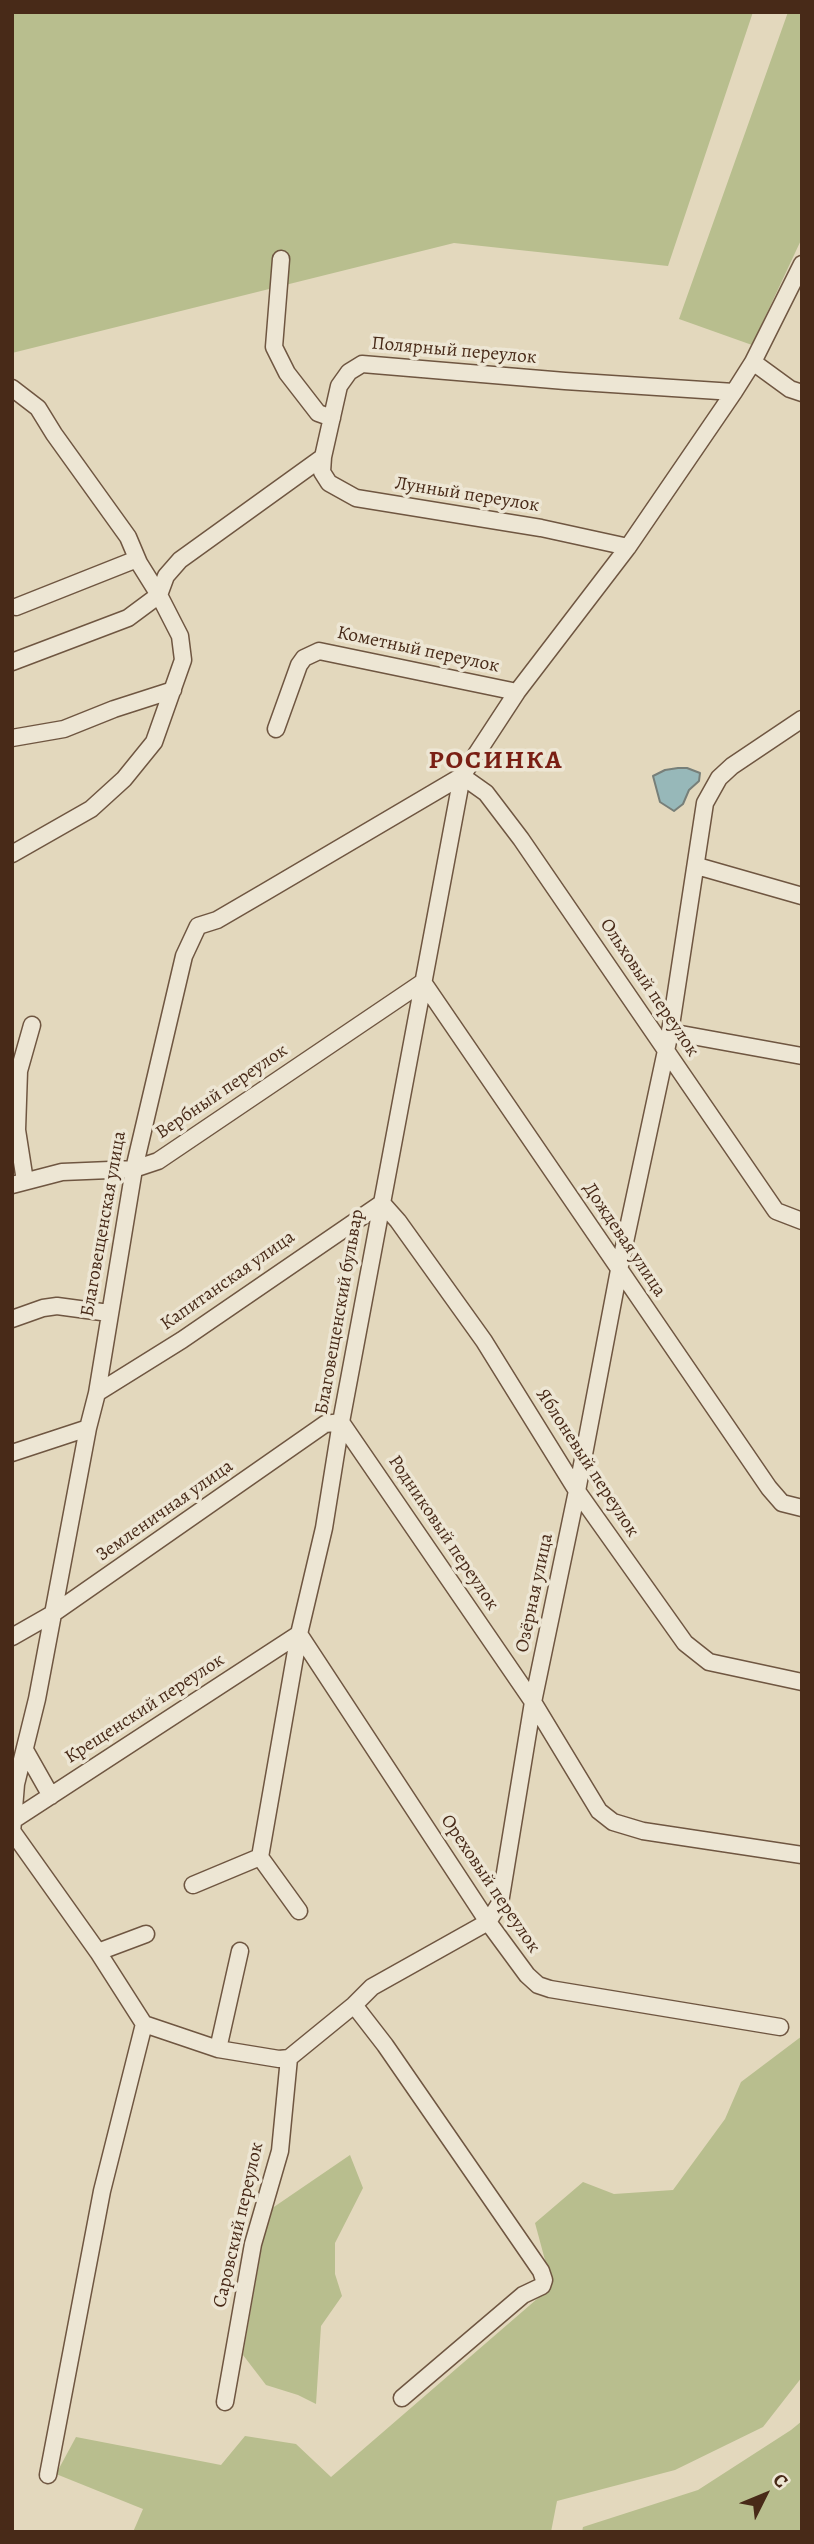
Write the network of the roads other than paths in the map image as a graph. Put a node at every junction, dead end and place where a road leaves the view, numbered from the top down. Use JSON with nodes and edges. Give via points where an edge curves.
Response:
{"nodes":[{"id":1,"x":281,"y":259,"type":"dead end"},
{"id":2,"x":802,"y":264,"type":"edge"},
{"id":3,"x":752,"y":362,"type":"junction"},
{"id":4,"x":12,"y":388,"type":"edge"},
{"id":5,"x":734,"y":392,"type":"junction"},
{"id":6,"x":802,"y":393,"type":"edge"},
{"id":7,"x":332,"y":418,"type":"junction"},
{"id":8,"x":323,"y":457,"type":"junction"},
{"id":9,"x":628,"y":547,"type":"junction"},
{"id":10,"x":137,"y":559,"type":"junction"},
{"id":11,"x":159,"y":595,"type":"junction"},
{"id":12,"x":16,"y":607,"type":"dead end"},
{"id":13,"x":12,"y":662,"type":"edge"},
{"id":14,"x":173,"y":690,"type":"junction"},
{"id":15,"x":517,"y":692,"type":"junction"},
{"id":16,"x":802,"y":719,"type":"edge"},
{"id":17,"x":276,"y":729,"type":"dead end"},
{"id":18,"x":12,"y":738,"type":"edge"},
{"id":19,"x":462,"y":776,"type":"junction"},
{"id":20,"x":12,"y":854,"type":"edge"},
{"id":21,"x":696,"y":866,"type":"junction"},
{"id":22,"x":802,"y":896,"type":"edge"},
{"id":23,"x":423,"y":982,"type":"junction"},
{"id":24,"x":32,"y":1025,"type":"dead end"},
{"id":25,"x":670,"y":1032,"type":"junction"},
{"id":26,"x":666,"y":1050,"type":"junction"},
{"id":27,"x":802,"y":1056,"type":"edge"},
{"id":28,"x":134,"y":1168,"type":"junction"},
{"id":29,"x":18,"y":1183,"type":"edge"},
{"id":30,"x":382,"y":1203,"type":"junction"},
{"id":31,"x":802,"y":1221,"type":"edge"},
{"id":32,"x":619,"y":1270,"type":"junction"},
{"id":33,"x":109,"y":1313,"type":"junction"},
{"id":34,"x":12,"y":1319,"type":"edge"},
{"id":35,"x":97,"y":1393,"type":"junction"},
{"id":36,"x":341,"y":1422,"type":"junction"},
{"id":37,"x":88,"y":1428,"type":"junction"},
{"id":38,"x":12,"y":1453,"type":"edge"},
{"id":39,"x":577,"y":1491,"type":"junction"},
{"id":40,"x":802,"y":1508,"type":"edge"},
{"id":41,"x":54,"y":1613,"type":"junction"},
{"id":42,"x":299,"y":1634,"type":"junction"},
{"id":43,"x":12,"y":1637,"type":"edge"},
{"id":44,"x":802,"y":1682,"type":"edge"},
{"id":45,"x":533,"y":1702,"type":"junction"},
{"id":46,"x":25,"y":1750,"type":"junction"},
{"id":47,"x":51,"y":1796,"type":"junction"},
{"id":48,"x":13,"y":1828,"type":"edge"},
{"id":49,"x":802,"y":1855,"type":"edge"},
{"id":50,"x":260,"y":1857,"type":"junction"},
{"id":51,"x":193,"y":1885,"type":"dead end"},
{"id":52,"x":299,"y":1911,"type":"dead end"},
{"id":53,"x":488,"y":1922,"type":"junction"},
{"id":54,"x":146,"y":1934,"type":"dead end"},
{"id":55,"x":240,"y":1951,"type":"dead end"},
{"id":56,"x":98,"y":1952,"type":"junction"},
{"id":57,"x":354,"y":2004,"type":"junction"},
{"id":58,"x":144,"y":2024,"type":"junction"},
{"id":59,"x":780,"y":2027,"type":"dead end"},
{"id":60,"x":218,"y":2049,"type":"junction"},
{"id":61,"x":289,"y":2058,"type":"junction"},
{"id":62,"x":402,"y":2398,"type":"dead end"},
{"id":63,"x":225,"y":2402,"type":"dead end"},
{"id":64,"x":48,"y":2476,"type":"dead end"}],
"edges":[{"from":1,"to":7,"type":"street","via":[[274,347],[287,373],[318,413]]},
{"from":2,"to":3,"type":"street"},
{"from":3,"to":5,"type":"street"},
{"from":3,"to":6,"type":"street"},
{"from":4,"to":10,"type":"street","via":[[38,408],[128,537]]},
{"from":5,"to":7,"type":"street","name":"Полярный переулок","via":[[362,364],[349,372],[340,386]]},
{"from":5,"to":9,"type":"street"},
{"from":7,"to":8,"type":"street","name":"Полярный переулок"},
{"from":8,"to":9,"type":"street","name":"Лунный переулок","via":[[329,483],[356,498]]},
{"from":8,"to":11,"type":"street","via":[[180,560],[166,576]]},
{"from":9,"to":15,"type":"street"},
{"from":10,"to":11,"type":"street"},
{"from":10,"to":12,"type":"street"},
{"from":11,"to":13,"type":"street","via":[[128,618]]},
{"from":11,"to":14,"type":"street","via":[[180,636],[183,660]]},
{"from":14,"to":18,"type":"street","via":[[64,729]]},
{"from":14,"to":20,"type":"street","via":[[154,742],[124,779],[91,809]]},
{"from":15,"to":17,"type":"street","name":"Кометный переулок","via":[[319,651],[299,665]]},
{"from":15,"to":19,"type":"street"},
{"from":16,"to":21,"type":"street","name":"Озёрная улица","via":[[719,778],[705,803]]},
{"from":19,"to":23,"type":"street","name":"Благовещенский бульвар"},
{"from":19,"to":26,"type":"street","name":"Ольховый переулок","via":[[486,793],[521,839]]},
{"from":19,"to":28,"type":"street","name":"Благовещенская улица","via":[[265,892],[198,926],[178,975]]},
{"from":21,"to":22,"type":"street"},
{"from":21,"to":25,"type":"street","name":"Озёрная улица"},
{"from":23,"to":28,"type":"street","name":"Вербный переулок","via":[[158,1161]]},
{"from":23,"to":30,"type":"street","name":"Благовещенский бульвар"},
{"from":23,"to":32,"type":"street","name":"Дождевая улица"},
{"from":24,"to":29,"type":"street","via":[[19,1071]]},
{"from":25,"to":26,"type":"street","name":"Озёрная улица"},
{"from":25,"to":27,"type":"street"},
{"from":26,"to":31,"type":"street","name":"Ольховый переулок","via":[[776,1210]]},
{"from":26,"to":32,"type":"street","name":"Озёрная улица"},
{"from":28,"to":29,"type":"street","name":"Вербный переулок","via":[[62,1172]]},
{"from":28,"to":33,"type":"street","name":"Благовещенская улица"},
{"from":30,"to":35,"type":"street","name":"Капитанская улица"},
{"from":30,"to":36,"type":"street","name":"Благовещенский бульвар"},
{"from":30,"to":39,"type":"street","name":"Яблоневый переулок","via":[[484,1340]]},
{"from":32,"to":39,"type":"street","name":"Озёрная улица"},
{"from":32,"to":40,"type":"street","name":"Дождевая улица","via":[[769,1488],[782,1503]]},
{"from":33,"to":34,"type":"street","via":[[57,1306]]},
{"from":33,"to":35,"type":"street","name":"Благовещенская улица"},
{"from":35,"to":37,"type":"street","name":"Благовещенская улица"},
{"from":36,"to":41,"type":"street","name":"Земленичная улица","via":[[325,1424]]},
{"from":36,"to":42,"type":"street","name":"Благовещенский бульвар","via":[[324,1528]]},
{"from":36,"to":45,"type":"street","name":"Родниковый переулок"},
{"from":37,"to":38,"type":"street"},
{"from":37,"to":41,"type":"street","name":"Благовещенская улица"},
{"from":39,"to":44,"type":"street","name":"Яблоневый переулок","via":[[695,1653],[709,1662]]},
{"from":39,"to":45,"type":"street","name":"Озёрная улица"},
{"from":41,"to":43,"type":"street","name":"Земленичная улица"},
{"from":41,"to":46,"type":"street","name":"Благовещенская улица"},
{"from":42,"to":47,"type":"street","name":"Крещенский переулок"},
{"from":42,"to":50,"type":"street","name":"Благовещенский бульвар"},
{"from":42,"to":53,"type":"street","name":"Ореховый переулок"},
{"from":45,"to":49,"type":"street","name":"Родниковый переулок","via":[[599,1811],[613,1822],[643,1831]]},
{"from":45,"to":53,"type":"street","name":"Озёрная улица","via":[[500,1903]]},
{"from":46,"to":47,"type":"street"},
{"from":46,"to":48,"type":"street","name":"Благовещенская улица","via":[[16,1784]]},
{"from":47,"to":48,"type":"street","name":"Крещенский переулок"},
{"from":48,"to":56,"type":"street"},
{"from":50,"to":51,"type":"street"},
{"from":50,"to":52,"type":"street"},
{"from":53,"to":57,"type":"street","via":[[372,1987]]},
{"from":53,"to":59,"type":"street","name":"Ореховый переулок","via":[[527,1975],[550,1990]]},
{"from":54,"to":56,"type":"street"},
{"from":55,"to":60,"type":"street"},
{"from":56,"to":58,"type":"street"},
{"from":57,"to":61,"type":"street"},
{"from":57,"to":62,"type":"street","via":[[544,2280]]},
{"from":58,"to":60,"type":"street"},
{"from":58,"to":64,"type":"street","via":[[102,2191]]},
{"from":60,"to":61,"type":"street"},
{"from":61,"to":63,"type":"street","name":"Саровский переулок","via":[[280,2151],[253,2244]]}]}
